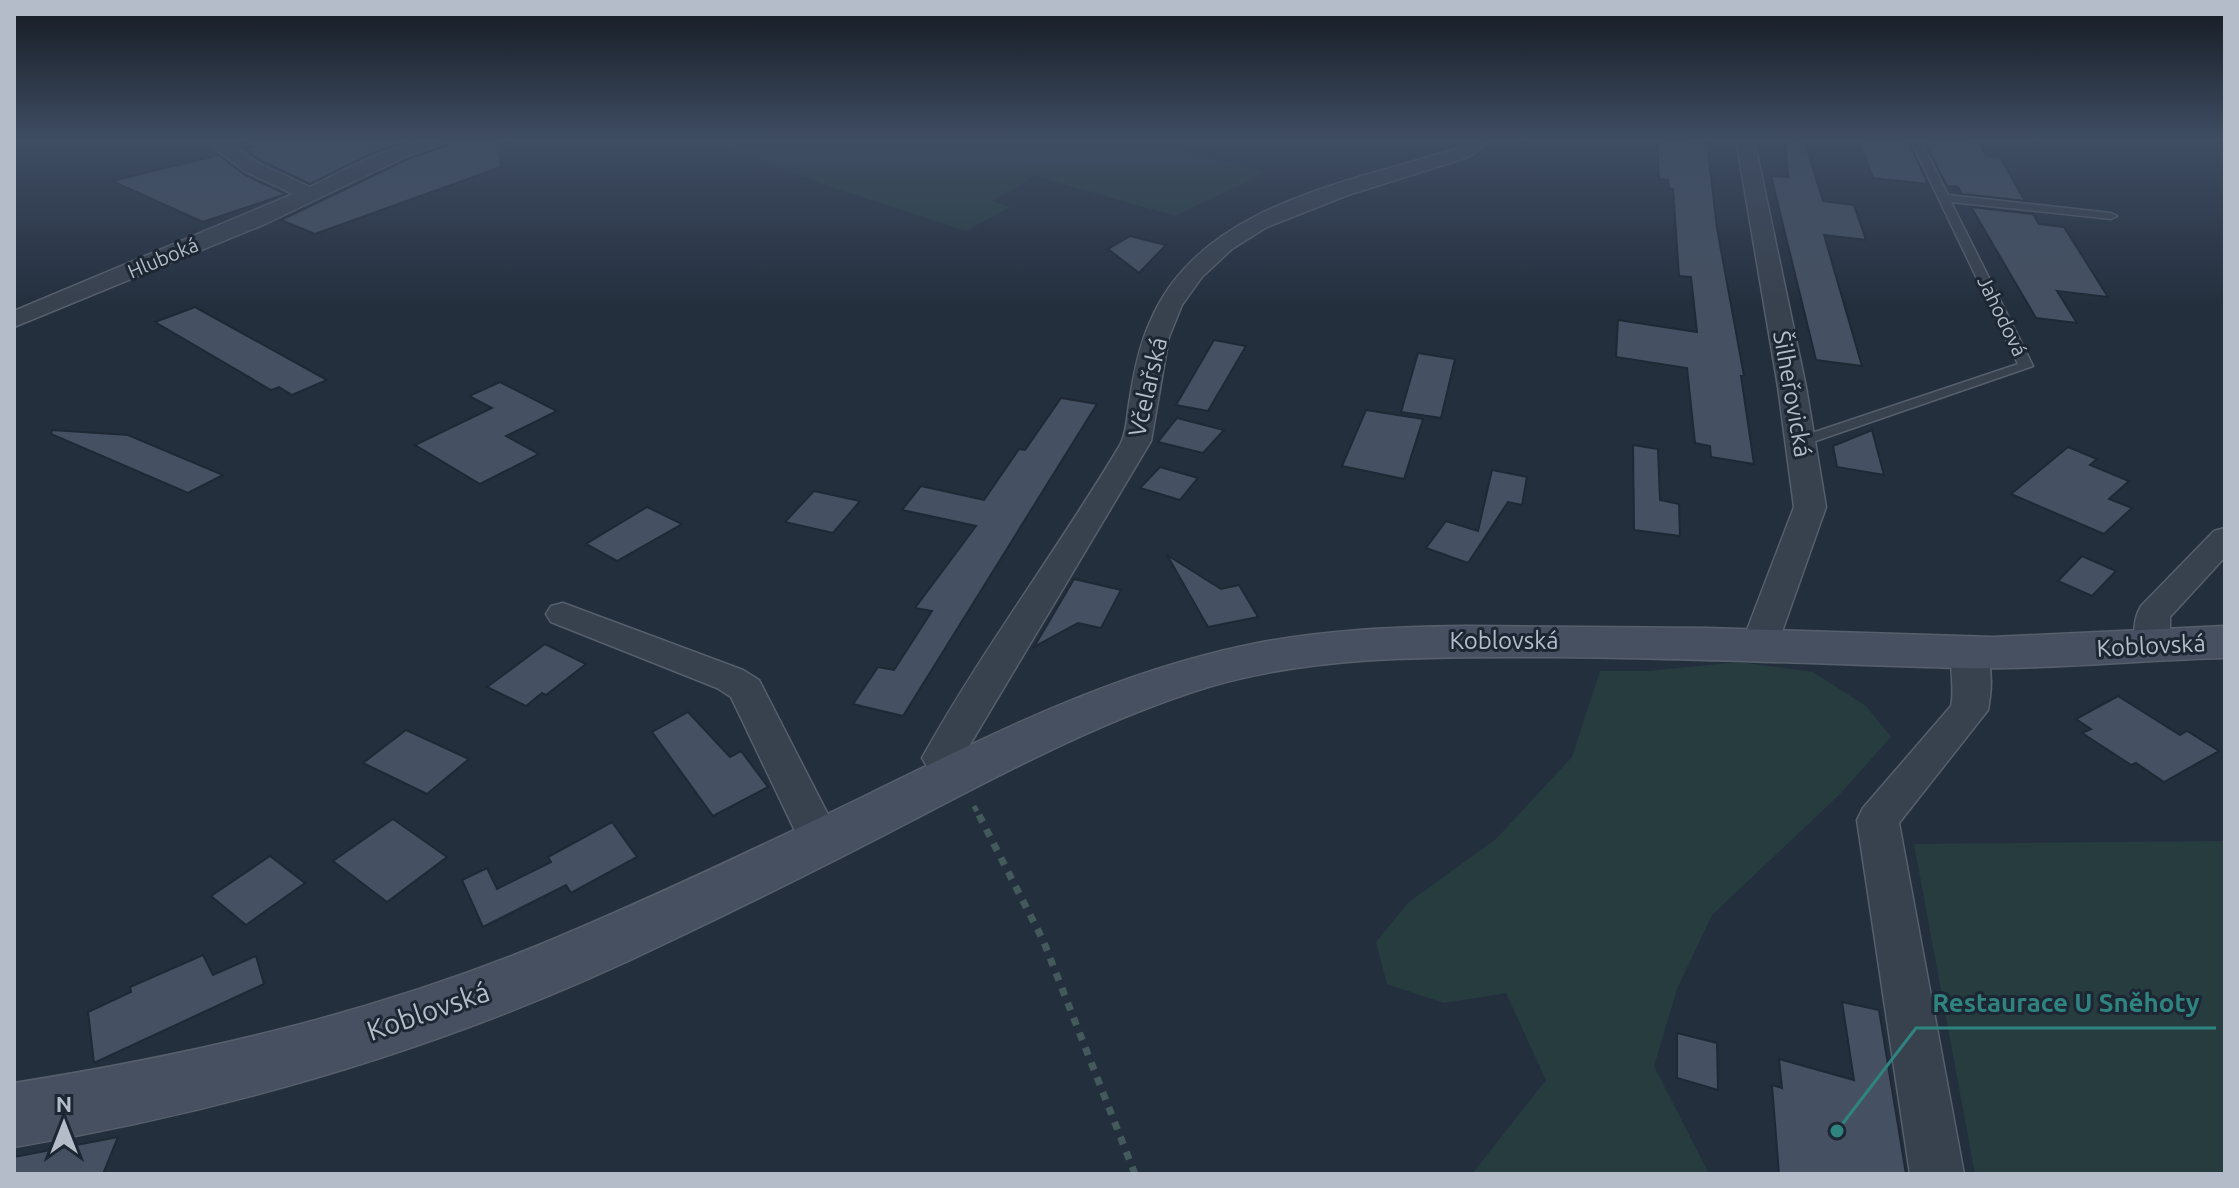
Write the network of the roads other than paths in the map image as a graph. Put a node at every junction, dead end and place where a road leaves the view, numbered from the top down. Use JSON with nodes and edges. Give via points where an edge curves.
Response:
{"nodes":[{"id":1,"x":1337,"y":194,"type":"edge"},
{"id":2,"x":1755,"y":194,"type":"edge"},
{"id":3,"x":1942,"y":194,"type":"edge"},
{"id":4,"x":311,"y":195,"type":"edge"},
{"id":5,"x":1944,"y":198,"type":"junction"},
{"id":6,"x":2111,"y":216,"type":"dead end"},
{"id":7,"x":14,"y":320,"type":"edge"},
{"id":8,"x":1802,"y":441,"type":"junction"},
{"id":9,"x":2225,"y":538,"type":"edge"},
{"id":10,"x":563,"y":614,"type":"dead end"},
{"id":11,"x":2225,"y":642,"type":"edge"},
{"id":12,"x":1760,"y":643,"type":"junction"},
{"id":13,"x":2152,"y":643,"type":"junction"},
{"id":14,"x":1969,"y":652,"type":"junction"},
{"id":15,"x":953,"y":776,"type":"junction"},
{"id":16,"x":821,"y":842,"type":"junction"},
{"id":17,"x":14,"y":1115,"type":"edge"},
{"id":18,"x":1937,"y":1174,"type":"edge"}],
"edges":[{"from":1,"to":15,"type":"street","name":"Včelařská","via":[[1237,234],[1183,282],[1159,333],[1137,441],[942,758]]},
{"from":2,"to":8,"type":"street","name":"Šilheřovická"},
{"from":3,"to":5,"type":"lane","name":"Jahodová"},
{"from":4,"to":7,"type":"street","name":"Hluboká"},
{"from":5,"to":6,"type":"lane"},
{"from":5,"to":8,"type":"lane","name":"Jahodová","via":[[2026,366]]},
{"from":8,"to":12,"type":"street","name":"Šilheřovická","via":[[1810,507]]},
{"from":9,"to":13,"type":"street","via":[[2153,614]]},
{"from":10,"to":16,"type":"street","via":[[746,689]]},
{"from":11,"to":13,"type":"street","name":"Koblovská"},
{"from":12,"to":14,"type":"street","name":"Koblovská"},
{"from":12,"to":15,"type":"street","name":"Koblovská","via":[[1431,641],[1299,652],[1201,672],[1118,700]]},
{"from":13,"to":14,"type":"street","name":"Koblovská"},
{"from":14,"to":18,"type":"street","via":[[1969,710],[1878,820]]},
{"from":15,"to":16,"type":"street","name":"Koblovská"},
{"from":16,"to":17,"type":"street","name":"Koblovská","via":[[549,968],[393,1024],[160,1087]]}]}
